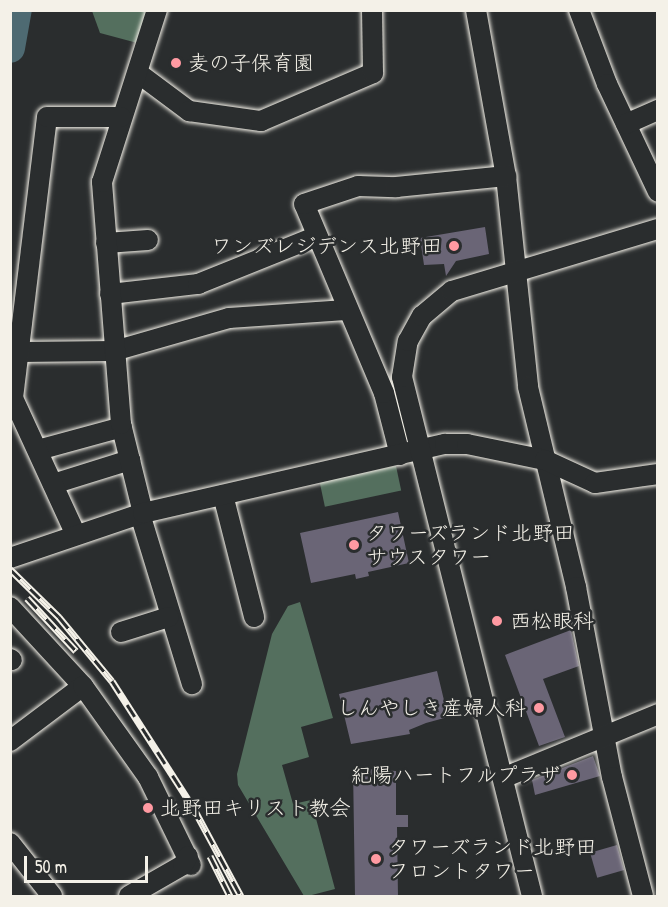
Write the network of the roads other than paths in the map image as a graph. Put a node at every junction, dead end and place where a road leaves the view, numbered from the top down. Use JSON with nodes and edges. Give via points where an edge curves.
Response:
{"nodes":[{"id":1,"x":157,"y":10,"type":"edge"},
{"id":2,"x":372,"y":10,"type":"edge"},
{"id":3,"x":476,"y":10,"type":"edge"},
{"id":4,"x":579,"y":10,"type":"edge"},
{"id":5,"x":138,"y":73,"type":"junction"},
{"id":6,"x":657,"y":110,"type":"edge"},
{"id":7,"x":121,"y":117,"type":"junction"},
{"id":8,"x":626,"y":124,"type":"junction"},
{"id":9,"x":506,"y":176,"type":"junction"},
{"id":10,"x":657,"y":192,"type":"edge"},
{"id":11,"x":657,"y":229,"type":"edge"},
{"id":12,"x":315,"y":237,"type":"junction"},
{"id":13,"x":148,"y":240,"type":"dead end"},
{"id":14,"x":106,"y":243,"type":"junction"},
{"id":15,"x":516,"y":270,"type":"junction"},
{"id":16,"x":110,"y":294,"type":"junction"},
{"id":17,"x":346,"y":310,"type":"junction"},
{"id":18,"x":114,"y":351,"type":"junction"},
{"id":19,"x":20,"y":352,"type":"junction"},
{"id":20,"x":122,"y":427,"type":"junction"},
{"id":21,"x":38,"y":450,"type":"junction"},
{"id":22,"x":409,"y":453,"type":"junction"},
{"id":23,"x":130,"y":460,"type":"junction"},
{"id":24,"x":545,"y":460,"type":"junction"},
{"id":25,"x":657,"y":474,"type":"edge"},
{"id":26,"x":53,"y":484,"type":"junction"},
{"id":27,"x":223,"y":495,"type":"junction"},
{"id":28,"x":141,"y":513,"type":"junction"},
{"id":29,"x":76,"y":535,"type":"junction"},
{"id":30,"x":10,"y":558,"type":"edge"},
{"id":31,"x":10,"y":607,"type":"edge"},
{"id":32,"x":169,"y":617,"type":"junction"},
{"id":33,"x":254,"y":617,"type":"dead end"},
{"id":34,"x":121,"y":632,"type":"dead end"},
{"id":35,"x":192,"y":684,"type":"dead end"},
{"id":36,"x":83,"y":686,"type":"junction"},
{"id":37,"x":657,"y":714,"type":"edge"},
{"id":38,"x":606,"y":735,"type":"junction"},
{"id":39,"x":10,"y":741,"type":"edge"},
{"id":40,"x":503,"y":778,"type":"junction"},
{"id":41,"x":10,"y":843,"type":"edge"},
{"id":42,"x":52,"y":897,"type":"edge"},
{"id":43,"x":129,"y":897,"type":"edge"},
{"id":44,"x":532,"y":897,"type":"edge"},
{"id":45,"x":644,"y":897,"type":"edge"}],
"edges":[{"from":1,"to":5,"type":"street"},
{"from":2,"to":5,"type":"street","via":[[373,73],[261,121],[189,111]]},
{"from":3,"to":9,"type":"street"},
{"from":4,"to":8,"type":"street"},
{"from":5,"to":7,"type":"street"},
{"from":6,"to":8,"type":"street"},
{"from":7,"to":14,"type":"street","via":[[102,182]]},
{"from":7,"to":19,"type":"street","via":[[47,117]]},
{"from":8,"to":10,"type":"street"},
{"from":9,"to":12,"type":"street","via":[[396,187],[358,186],[316,197],[304,204]]},
{"from":9,"to":15,"type":"street"},
{"from":11,"to":15,"type":"street"},
{"from":12,"to":16,"type":"street","via":[[198,284]]},
{"from":12,"to":17,"type":"street"},
{"from":13,"to":14,"type":"street"},
{"from":14,"to":16,"type":"street"},
{"from":15,"to":22,"type":"street","via":[[452,291],[422,316],[408,341],[402,377]]},
{"from":15,"to":24,"type":"street","via":[[528,387]]},
{"from":16,"to":18,"type":"street"},
{"from":17,"to":18,"type":"street","via":[[229,318]]},
{"from":17,"to":22,"type":"street"},
{"from":18,"to":19,"type":"street"},
{"from":18,"to":20,"type":"street"},
{"from":19,"to":21,"type":"street","via":[[13,398]]},
{"from":20,"to":21,"type":"street"},
{"from":20,"to":23,"type":"street"},
{"from":21,"to":26,"type":"street"},
{"from":22,"to":24,"type":"street","via":[[467,444]]},
{"from":22,"to":27,"type":"street"},
{"from":22,"to":40,"type":"street"},
{"from":23,"to":26,"type":"street"},
{"from":23,"to":28,"type":"street"},
{"from":24,"to":25,"type":"street","via":[[595,483]]},
{"from":24,"to":38,"type":"street"},
{"from":26,"to":29,"type":"street"},
{"from":27,"to":28,"type":"street"},
{"from":27,"to":33,"type":"street"},
{"from":28,"to":29,"type":"street"},
{"from":28,"to":32,"type":"street"},
{"from":29,"to":30,"type":"street"},
{"from":31,"to":36,"type":"street"},
{"from":32,"to":34,"type":"street"},
{"from":32,"to":35,"type":"street"},
{"from":36,"to":39,"type":"street"},
{"from":36,"to":43,"type":"street","via":[[148,777],[190,861]]},
{"from":37,"to":38,"type":"street"},
{"from":38,"to":40,"type":"street"},
{"from":38,"to":45,"type":"street"},
{"from":40,"to":44,"type":"street"},
{"from":41,"to":42,"type":"street"}]}
